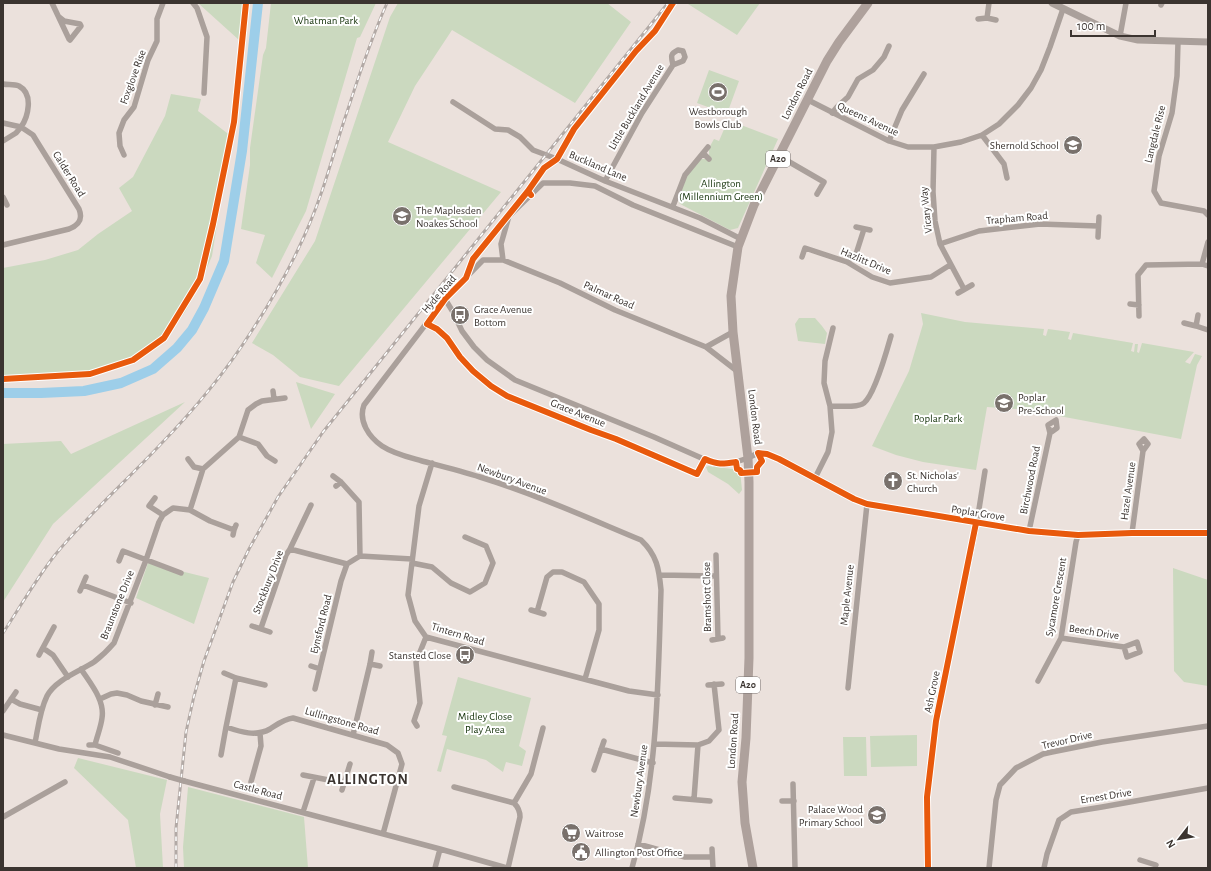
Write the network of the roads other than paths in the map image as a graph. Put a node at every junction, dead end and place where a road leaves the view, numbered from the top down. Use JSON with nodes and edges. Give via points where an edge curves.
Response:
{"nodes":[{"id":1,"x":52,"y":3,"type":"edge"},
{"id":2,"x":163,"y":3,"type":"edge"},
{"id":3,"x":193,"y":3,"type":"edge"},
{"id":4,"x":868,"y":3,"type":"edge"},
{"id":5,"x":989,"y":3,"type":"edge"},
{"id":6,"x":1052,"y":3,"type":"edge"},
{"id":7,"x":1126,"y":3,"type":"edge"},
{"id":8,"x":1062,"y":10,"type":"junction"},
{"id":9,"x":59,"y":17,"type":"dead end"},
{"id":10,"x":987,"y":18,"type":"junction"},
{"id":11,"x":978,"y":19,"type":"dead end"},
{"id":12,"x":996,"y":20,"type":"dead end"},
{"id":13,"x":1120,"y":36,"type":"junction"},
{"id":14,"x":1178,"y":42,"type":"junction"},
{"id":15,"x":1208,"y":42,"type":"edge"},
{"id":16,"x":889,"y":46,"type":"dead end"},
{"id":17,"x":673,"y":64,"type":"dead end"},
{"id":18,"x":924,"y":74,"type":"dead end"},
{"id":19,"x":918,"y":82,"type":"junction"},
{"id":20,"x":3,"y":84,"type":"edge"},
{"id":21,"x":925,"y":86,"type":"dead end"},
{"id":22,"x":204,"y":93,"type":"dead end"},
{"id":23,"x":808,"y":100,"type":"junction"},
{"id":24,"x":453,"y":102,"type":"dead end"},
{"id":25,"x":832,"y":113,"type":"junction"},
{"id":26,"x":3,"y":123,"type":"edge"},
{"id":27,"x":21,"y":127,"type":"junction"},
{"id":28,"x":982,"y":135,"type":"junction"},
{"id":29,"x":3,"y":141,"type":"edge"},
{"id":30,"x":889,"y":141,"type":"junction"},
{"id":31,"x":708,"y":146,"type":"dead end"},
{"id":32,"x":934,"y":147,"type":"junction"},
{"id":33,"x":703,"y":153,"type":"junction"},
{"id":34,"x":124,"y":155,"type":"dead end"},
{"id":35,"x":779,"y":156,"type":"junction"},
{"id":36,"x":709,"y":159,"type":"dead end"},
{"id":37,"x":1008,"y":178,"type":"dead end"},
{"id":38,"x":605,"y":181,"type":"junction"},
{"id":39,"x":817,"y":194,"type":"dead end"},
{"id":40,"x":3,"y":197,"type":"edge"},
{"id":41,"x":7,"y":205,"type":"dead end"},
{"id":42,"x":673,"y":206,"type":"junction"},
{"id":43,"x":1208,"y":215,"type":"edge"},
{"id":44,"x":1099,"y":217,"type":"dead end"},
{"id":45,"x":1098,"y":226,"type":"junction"},
{"id":46,"x":856,"y":227,"type":"dead end"},
{"id":47,"x":1098,"y":237,"type":"dead end"},
{"id":48,"x":1208,"y":242,"type":"edge"},
{"id":49,"x":739,"y":243,"type":"junction"},
{"id":50,"x":940,"y":244,"type":"junction"},
{"id":51,"x":3,"y":245,"type":"edge"},
{"id":52,"x":802,"y":257,"type":"dead end"},
{"id":53,"x":503,"y":260,"type":"junction"},
{"id":54,"x":847,"y":262,"type":"junction"},
{"id":55,"x":950,"y":265,"type":"junction"},
{"id":56,"x":1205,"y":265,"type":"edge"},
{"id":57,"x":972,"y":284,"type":"dead end"},
{"id":58,"x":964,"y":290,"type":"junction"},
{"id":59,"x":958,"y":293,"type":"dead end"},
{"id":60,"x":445,"y":299,"type":"junction"},
{"id":61,"x":1130,"y":304,"type":"dead end"},
{"id":62,"x":1139,"y":305,"type":"junction"},
{"id":63,"x":1198,"y":315,"type":"dead end"},
{"id":64,"x":1138,"y":316,"type":"dead end"},
{"id":65,"x":1184,"y":323,"type":"dead end"},
{"id":66,"x":427,"y":324,"type":"junction"},
{"id":67,"x":1196,"y":326,"type":"junction"},
{"id":68,"x":833,"y":328,"type":"dead end"},
{"id":69,"x":1208,"y":330,"type":"edge"},
{"id":70,"x":733,"y":332,"type":"junction"},
{"id":71,"x":891,"y":336,"type":"dead end"},
{"id":72,"x":706,"y":347,"type":"junction"},
{"id":73,"x":737,"y":371,"type":"junction"},
{"id":74,"x":273,"y":390,"type":"dead end"},
{"id":75,"x":285,"y":398,"type":"dead end"},
{"id":76,"x":274,"y":399,"type":"junction"},
{"id":77,"x":364,"y":405,"type":"joint"},
{"id":78,"x":830,"y":406,"type":"junction"},
{"id":79,"x":1050,"y":432,"type":"dead end"},
{"id":80,"x":239,"y":437,"type":"junction"},
{"id":81,"x":1144,"y":451,"type":"dead end"},
{"id":82,"x":748,"y":458,"type":"junction"},
{"id":83,"x":188,"y":459,"type":"dead end"},
{"id":84,"x":706,"y":459,"type":"junction"},
{"id":85,"x":276,"y":461,"type":"dead end"},
{"id":86,"x":432,"y":464,"type":"junction"},
{"id":87,"x":203,"y":469,"type":"junction"},
{"id":88,"x":985,"y":471,"type":"dead end"},
{"id":89,"x":333,"y":476,"type":"dead end"},
{"id":90,"x":814,"y":478,"type":"junction"},
{"id":91,"x":341,"y":482,"type":"junction"},
{"id":92,"x":336,"y":486,"type":"dead end"},
{"id":93,"x":155,"y":498,"type":"dead end"},
{"id":94,"x":867,"y":504,"type":"junction"},
{"id":95,"x":310,"y":505,"type":"dead end"},
{"id":96,"x":190,"y":510,"type":"junction"},
{"id":97,"x":163,"y":515,"type":"junction"},
{"id":98,"x":976,"y":523,"type":"junction"},
{"id":99,"x":234,"y":530,"type":"dead end"},
{"id":100,"x":1029,"y":531,"type":"junction"},
{"id":101,"x":1208,"y":533,"type":"edge"},
{"id":102,"x":1132,"y":534,"type":"junction"},
{"id":103,"x":1078,"y":535,"type":"junction"},
{"id":104,"x":465,"y":537,"type":"dead end"},
{"id":105,"x":290,"y":550,"type":"junction"},
{"id":106,"x":716,"y":555,"type":"dead end"},
{"id":107,"x":360,"y":556,"type":"junction"},
{"id":108,"x":146,"y":560,"type":"junction"},
{"id":109,"x":119,"y":561,"type":"dead end"},
{"id":110,"x":412,"y":561,"type":"junction"},
{"id":111,"x":347,"y":564,"type":"junction"},
{"id":112,"x":182,"y":573,"type":"dead end"},
{"id":113,"x":660,"y":575,"type":"junction"},
{"id":114,"x":716,"y":576,"type":"junction"},
{"id":115,"x":86,"y":577,"type":"dead end"},
{"id":116,"x":82,"y":585,"type":"junction"},
{"id":117,"x":80,"y":591,"type":"dead end"},
{"id":118,"x":131,"y":603,"type":"junction"},
{"id":119,"x":531,"y":610,"type":"dead end"},
{"id":120,"x":537,"y":612,"type":"junction"},
{"id":121,"x":544,"y":614,"type":"dead end"},
{"id":122,"x":252,"y":626,"type":"dead end"},
{"id":123,"x":54,"y":627,"type":"dead end"},
{"id":124,"x":261,"y":628,"type":"junction"},
{"id":125,"x":270,"y":632,"type":"dead end"},
{"id":126,"x":426,"y":637,"type":"junction"},
{"id":127,"x":1061,"y":638,"type":"junction"},
{"id":128,"x":718,"y":639,"type":"dead end"},
{"id":129,"x":1124,"y":647,"type":"dead end"},
{"id":130,"x":43,"y":648,"type":"junction"},
{"id":131,"x":372,"y":652,"type":"dead end"},
{"id":132,"x":39,"y":655,"type":"dead end"},
{"id":133,"x":370,"y":664,"type":"junction"},
{"id":134,"x":311,"y":666,"type":"dead end"},
{"id":135,"x":380,"y":666,"type":"dead end"},
{"id":136,"x":320,"y":668,"type":"junction"},
{"id":137,"x":81,"y":669,"type":"junction"},
{"id":138,"x":224,"y":673,"type":"dead end"},
{"id":139,"x":68,"y":677,"type":"junction"},
{"id":140,"x":236,"y":678,"type":"junction"},
{"id":141,"x":585,"y":679,"type":"junction"},
{"id":142,"x":1038,"y":682,"type":"dead end"},
{"id":143,"x":722,"y":684,"type":"dead end"},
{"id":144,"x":265,"y":685,"type":"dead end"},
{"id":145,"x":848,"y":688,"type":"dead end"},
{"id":146,"x":315,"y":689,"type":"dead end"},
{"id":147,"x":16,"y":692,"type":"dead end"},
{"id":148,"x":158,"y":694,"type":"dead end"},
{"id":149,"x":658,"y":695,"type":"junction"},
{"id":150,"x":11,"y":699,"type":"junction"},
{"id":151,"x":100,"y":699,"type":"junction"},
{"id":152,"x":155,"y":705,"type":"junction"},
{"id":153,"x":168,"y":707,"type":"dead end"},
{"id":154,"x":42,"y":710,"type":"junction"},
{"id":155,"x":3,"y":711,"type":"edge"},
{"id":156,"x":417,"y":726,"type":"dead end"},
{"id":157,"x":1208,"y":726,"type":"edge"},
{"id":158,"x":226,"y":727,"type":"junction"},
{"id":159,"x":543,"y":728,"type":"dead end"},
{"id":160,"x":260,"y":733,"type":"junction"},
{"id":161,"x":3,"y":735,"type":"edge"},
{"id":162,"x":353,"y":735,"type":"junction"},
{"id":163,"x":604,"y":741,"type":"dead end"},
{"id":164,"x":35,"y":743,"type":"junction"},
{"id":165,"x":654,"y":744,"type":"junction"},
{"id":166,"x":698,"y":745,"type":"junction"},
{"id":167,"x":601,"y":749,"type":"junction"},
{"id":168,"x":118,"y":754,"type":"dead end"},
{"id":169,"x":221,"y":755,"type":"dead end"},
{"id":170,"x":653,"y":763,"type":"junction"},
{"id":171,"x":350,"y":764,"type":"dead end"},
{"id":172,"x":594,"y":770,"type":"dead end"},
{"id":173,"x":303,"y":775,"type":"dead end"},
{"id":174,"x":314,"y":778,"type":"junction"},
{"id":175,"x":65,"y":782,"type":"dead end"},
{"id":176,"x":251,"y":782,"type":"dead end"},
{"id":177,"x":344,"y":783,"type":"junction"},
{"id":178,"x":793,"y":784,"type":"dead end"},
{"id":179,"x":454,"y":787,"type":"dead end"},
{"id":180,"x":1208,"y":788,"type":"edge"},
{"id":181,"x":342,"y":790,"type":"dead end"},
{"id":182,"x":674,"y":798,"type":"dead end"},
{"id":183,"x":694,"y":799,"type":"junction"},
{"id":184,"x":710,"y":801,"type":"dead end"},
{"id":185,"x":782,"y":801,"type":"dead end"},
{"id":186,"x":794,"y":801,"type":"junction"},
{"id":187,"x":514,"y":803,"type":"junction"},
{"id":188,"x":303,"y":812,"type":"junction"},
{"id":189,"x":3,"y":817,"type":"edge"},
{"id":190,"x":383,"y":834,"type":"junction"},
{"id":191,"x":638,"y":844,"type":"junction"},
{"id":192,"x":440,"y":849,"type":"junction"},
{"id":193,"x":712,"y":849,"type":"dead end"},
{"id":194,"x":712,"y":858,"type":"junction"},
{"id":195,"x":1140,"y":860,"type":"dead end"},
{"id":196,"x":1147,"y":865,"type":"edge"},
{"id":197,"x":1156,"y":865,"type":"dead end"},
{"id":198,"x":435,"y":868,"type":"edge"},
{"id":199,"x":508,"y":868,"type":"edge"},
{"id":200,"x":632,"y":868,"type":"edge"},
{"id":201,"x":713,"y":868,"type":"edge"},
{"id":202,"x":753,"y":868,"type":"edge"},
{"id":203,"x":795,"y":868,"type":"edge"},
{"id":204,"x":928,"y":868,"type":"edge"},
{"id":205,"x":989,"y":868,"type":"edge"},
{"id":206,"x":1044,"y":868,"type":"edge"}],
"edges":[{"from":1,"to":9,"type":"street"},
{"from":2,"to":34,"type":"street","name":"Foxglove Rise","via":[[157,19],[157,41],[148,60],[134,107],[118,133]]},
{"from":3,"to":22,"type":"street","via":[[207,37]]},
{"from":4,"to":23,"type":"main road","name":"London Road","number":"A20","via":[[827,61]]},
{"from":5,"to":10,"type":"street"},
{"from":6,"to":8,"type":"street"},
{"from":7,"to":13,"type":"street"},
{"from":8,"to":13,"type":"street"},
{"from":8,"to":28,"type":"street","name":"Queens Avenue","via":[[1041,70],[1031,88],[999,124]]},
{"from":10,"to":11,"type":"street"},
{"from":10,"to":12,"type":"street"},
{"from":13,"to":14,"type":"street","via":[[1138,40]]},
{"from":14,"to":15,"type":"street"},
{"from":14,"to":43,"type":"street","name":"Langdale Rise","via":[[1172,113],[1159,156],[1154,191],[1161,203]]},
{"from":16,"to":25,"type":"street","via":[[873,70],[858,79],[848,97]]},
{"from":17,"to":38,"type":"street","name":"Little Buckland Avenue","via":[[642,113]]},
{"from":18,"to":19,"type":"street"},
{"from":19,"to":21,"type":"street"},
{"from":19,"to":30,"type":"street","via":[[902,110]]},
{"from":20,"to":27,"type":"street","via":[[18,86],[25,93],[28,102],[27,114]]},
{"from":23,"to":25,"type":"street","name":"Queens Avenue"},
{"from":23,"to":35,"type":"main road","name":"London Road","number":"A20"},
{"from":24,"to":38,"type":"street","name":"Buckland Lane","via":[[495,129],[508,130],[520,137],[533,150]]},
{"from":25,"to":30,"type":"street","name":"Queens Avenue"},
{"from":26,"to":27,"type":"street","name":"Calder Road"},
{"from":27,"to":29,"type":"street"},
{"from":27,"to":51,"type":"street","name":"Calder Road","via":[[36,140],[81,216],[76,226]]},
{"from":28,"to":32,"type":"street","name":"Queens Avenue"},
{"from":28,"to":37,"type":"street","via":[[1004,164]]},
{"from":30,"to":32,"type":"street","name":"Queens Avenue","via":[[908,147]]},
{"from":31,"to":33,"type":"street"},
{"from":32,"to":50,"type":"street","name":"Vicary Way","via":[[933,192]]},
{"from":33,"to":36,"type":"street"},
{"from":33,"to":42,"type":"street","via":[[685,175]]},
{"from":35,"to":39,"type":"street","via":[[824,182]]},
{"from":35,"to":49,"type":"main road","name":"London Road","number":"A20","via":[[754,205]]},
{"from":38,"to":42,"type":"street","name":"Buckland Lane"},
{"from":40,"to":41,"type":"street"},
{"from":42,"to":49,"type":"street","name":"Buckland Lane","via":[[700,218]]},
{"from":44,"to":45,"type":"street"},
{"from":45,"to":47,"type":"street"},
{"from":45,"to":50,"type":"street","name":"Trapham Road","via":[[1040,224],[979,232]]},
{"from":46,"to":54,"type":"street","via":[[867,230],[856,254]]},
{"from":48,"to":56,"type":"street"},
{"from":49,"to":53,"type":"street","name":"Buckland Lane","via":[[633,205],[594,186],[543,183],[509,216],[501,244]]},
{"from":49,"to":70,"type":"main road","name":"London Road","number":"A20","via":[[731,296]]},
{"from":50,"to":55,"type":"street","name":"Vicary Way"},
{"from":52,"to":54,"type":"street","name":"Hazlitt Drive","via":[[805,248]]},
{"from":53,"to":60,"type":"street","name":"Hyde Road","via":[[483,260]]},
{"from":53,"to":72,"type":"street","name":"Palmar Road"},
{"from":54,"to":55,"type":"street","name":"Hazlitt Drive","via":[[872,277],[890,283],[931,277]]},
{"from":55,"to":58,"type":"street","name":"Vicary Way"},
{"from":56,"to":62,"type":"street","via":[[1146,264],[1138,275]]},
{"from":57,"to":58,"type":"street"},
{"from":58,"to":59,"type":"street"},
{"from":60,"to":66,"type":"street","name":"Hyde Road"},
{"from":60,"to":84,"type":"street","name":"Grace Avenue","via":[[462,332],[474,347],[486,360],[514,380]]},
{"from":61,"to":62,"type":"street"},
{"from":62,"to":64,"type":"street"},
{"from":63,"to":67,"type":"street"},
{"from":65,"to":67,"type":"street"},
{"from":66,"to":77,"type":"street","name":"Hyde Road"},
{"from":66,"to":84,"type":"street","name":"Grace Avenue","via":[[447,338],[474,371],[507,396],[697,474]]},
{"from":67,"to":69,"type":"street"},
{"from":68,"to":78,"type":"street","via":[[825,361],[824,382]]},
{"from":70,"to":72,"type":"street"},
{"from":70,"to":73,"type":"main road","name":"London Road","number":"A20"},
{"from":71,"to":78,"type":"street","via":[[871,393],[864,403],[858,406]]},
{"from":72,"to":73,"type":"street","name":"Palmar Road"},
{"from":73,"to":82,"type":"main road","name":"London Road","number":"A20"},
{"from":74,"to":76,"type":"street"},
{"from":75,"to":76,"type":"street"},
{"from":76,"to":80,"type":"street","via":[[262,401],[248,410]]},
{"from":77,"to":86,"type":"street","name":"Newbury Avenue","via":[[362,419],[375,440],[390,451]]},
{"from":78,"to":90,"type":"street","via":[[832,432],[828,452]]},
{"from":79,"to":100,"type":"street","name":"Birchwood Road"},
{"from":80,"to":85,"type":"street","via":[[258,444],[267,456]]},
{"from":80,"to":87,"type":"street"},
{"from":81,"to":102,"type":"street","name":"Hazel Avenue"},
{"from":82,"to":84,"type":"street","name":"Grace Avenue","via":[[723,464],[715,464]]},
{"from":82,"to":90,"type":"street","name":"Poplar Grove","via":[[758,453],[767,454]]},
{"from":82,"to":202,"type":"main road","name":"London Road","number":"A20","via":[[749,658],[742,782],[745,824]]},
{"from":83,"to":87,"type":"street","via":[[194,467]]},
{"from":86,"to":110,"type":"street","name":"Tintern Road","via":[[418,506]]},
{"from":86,"to":113,"type":"street","name":"Newbury Avenue","via":[[521,491],[641,540],[654,555]]},
{"from":87,"to":96,"type":"street"},
{"from":88,"to":98,"type":"street","name":"Poplar Grove"},
{"from":89,"to":91,"type":"street"},
{"from":90,"to":94,"type":"street","name":"Poplar Grove"},
{"from":91,"to":92,"type":"street"},
{"from":91,"to":107,"type":"street","via":[[360,502]]},
{"from":93,"to":97,"type":"street","via":[[149,506]]},
{"from":94,"to":98,"type":"street","name":"Poplar Grove"},
{"from":94,"to":145,"type":"street","name":"Maple Avenue"},
{"from":95,"to":105,"type":"street"},
{"from":96,"to":97,"type":"street","via":[[173,508]]},
{"from":96,"to":99,"type":"street","via":[[210,522]]},
{"from":97,"to":108,"type":"street","name":"Braunstone Drive"},
{"from":98,"to":100,"type":"street","name":"Poplar Grove"},
{"from":98,"to":204,"type":"street","name":"Ash Grove","via":[[936,721],[927,797]]},
{"from":100,"to":103,"type":"street","name":"Poplar Grove"},
{"from":101,"to":102,"type":"street","name":"Poplar Grove"},
{"from":102,"to":103,"type":"street","name":"Poplar Grove"},
{"from":103,"to":127,"type":"street","name":"Sycamore Crescent"},
{"from":104,"to":110,"type":"street","via":[[486,546],[494,563],[485,583],[470,592],[451,583],[432,567]]},
{"from":105,"to":111,"type":"street","name":"Stockbury Drive"},
{"from":105,"to":124,"type":"street","name":"Stockbury Drive","via":[[286,555]]},
{"from":106,"to":114,"type":"street","name":"Bramshott Close"},
{"from":107,"to":110,"type":"street"},
{"from":107,"to":111,"type":"street"},
{"from":108,"to":109,"type":"street","via":[[123,551]]},
{"from":108,"to":112,"type":"street","name":"Braunstone Drive"},
{"from":108,"to":118,"type":"street","name":"Braunstone Drive"},
{"from":110,"to":126,"type":"street","name":"Tintern Road","via":[[408,595],[415,621]]},
{"from":111,"to":136,"type":"street","name":"Eynsford Road"},
{"from":113,"to":114,"type":"street"},
{"from":113,"to":149,"type":"street","name":"Newbury Avenue"},
{"from":114,"to":128,"type":"street","name":"Bramshott Close"},
{"from":115,"to":116,"type":"street"},
{"from":116,"to":117,"type":"street"},
{"from":116,"to":118,"type":"street"},
{"from":118,"to":137,"type":"street","name":"Braunstone Drive","via":[[114,643],[106,653]]},
{"from":119,"to":120,"type":"street"},
{"from":120,"to":121,"type":"street"},
{"from":120,"to":141,"type":"street","via":[[547,577],[554,572],[562,572],[584,582],[599,604],[599,630]]},
{"from":122,"to":124,"type":"street","name":"Stockbury Drive"},
{"from":123,"to":130,"type":"street"},
{"from":124,"to":125,"type":"street","name":"Stockbury Drive"},
{"from":126,"to":141,"type":"street","name":"Tintern Road"},
{"from":126,"to":156,"type":"street","via":[[416,662],[420,703],[414,722]]},
{"from":127,"to":129,"type":"street","name":"Beech Drive"},
{"from":127,"to":142,"type":"street","name":"Sycamore Crescent"},
{"from":130,"to":132,"type":"street"},
{"from":130,"to":139,"type":"street","via":[[53,655]]},
{"from":131,"to":133,"type":"street"},
{"from":133,"to":135,"type":"street"},
{"from":133,"to":162,"type":"street"},
{"from":134,"to":136,"type":"street"},
{"from":136,"to":146,"type":"street","name":"Eynsford Road"},
{"from":137,"to":139,"type":"street","name":"Braunstone Drive"},
{"from":137,"to":151,"type":"street"},
{"from":138,"to":140,"type":"street"},
{"from":139,"to":154,"type":"street","name":"Braunstone Drive","via":[[51,689]]},
{"from":140,"to":144,"type":"street"},
{"from":140,"to":158,"type":"street"},
{"from":141,"to":149,"type":"street","name":"Tintern Road","via":[[629,691]]},
{"from":143,"to":166,"type":"street","via":[[711,684],[719,730],[709,741]]},
{"from":147,"to":150,"type":"street"},
{"from":148,"to":152,"type":"street"},
{"from":149,"to":165,"type":"street","name":"Newbury Avenue"},
{"from":150,"to":154,"type":"street"},
{"from":150,"to":155,"type":"street"},
{"from":151,"to":152,"type":"street","via":[[117,693]]},
{"from":151,"to":168,"type":"street","via":[[102,717],[92,745]]},
{"from":152,"to":153,"type":"street"},
{"from":154,"to":164,"type":"street","name":"Braunstone Drive"},
{"from":157,"to":205,"type":"street","name":"Trevor Drive","via":[[1043,754],[1016,768],[1000,785]]},
{"from":158,"to":160,"type":"street","name":"Lullingstone Road","via":[[243,733]]},
{"from":158,"to":169,"type":"street"},
{"from":159,"to":187,"type":"street","via":[[531,774]]},
{"from":160,"to":162,"type":"street","name":"Lullingstone Road","via":[[293,718]]},
{"from":160,"to":176,"type":"street","via":[[261,746]]},
{"from":161,"to":164,"type":"street","name":"Castle Road"},
{"from":162,"to":190,"type":"street","name":"Lullingstone Road","via":[[387,745],[398,753],[402,764]]},
{"from":163,"to":167,"type":"street"},
{"from":164,"to":188,"type":"street","name":"Castle Road","bridge":true,"via":[[110,757],[184,781]]},
{"from":165,"to":166,"type":"street"},
{"from":165,"to":170,"type":"street","name":"Newbury Avenue"},
{"from":166,"to":183,"type":"street"},
{"from":167,"to":170,"type":"street"},
{"from":167,"to":172,"type":"street"},
{"from":170,"to":191,"type":"street","name":"Newbury Avenue"},
{"from":171,"to":177,"type":"street"},
{"from":173,"to":174,"type":"street"},
{"from":174,"to":177,"type":"street"},
{"from":174,"to":188,"type":"street"},
{"from":175,"to":189,"type":"street"},
{"from":177,"to":181,"type":"street"},
{"from":178,"to":186,"type":"street"},
{"from":179,"to":187,"type":"street"},
{"from":180,"to":206,"type":"street","name":"Ernest Drive","via":[[1071,812],[1059,820]]},
{"from":182,"to":183,"type":"street"},
{"from":183,"to":184,"type":"street"},
{"from":185,"to":186,"type":"street"},
{"from":186,"to":203,"type":"street"},
{"from":187,"to":199,"type":"street","via":[[519,809],[520,817]]},
{"from":188,"to":190,"type":"street","name":"Castle Road"},
{"from":190,"to":192,"type":"street","name":"Castle Road"},
{"from":191,"to":194,"type":"street","via":[[685,857]]},
{"from":191,"to":200,"type":"street","name":"Newbury Avenue"},
{"from":192,"to":198,"type":"street"},
{"from":192,"to":199,"type":"street","name":"Castle Road"},
{"from":193,"to":194,"type":"street"},
{"from":194,"to":201,"type":"street"},
{"from":195,"to":196,"type":"street"},
{"from":196,"to":197,"type":"street"}]}
